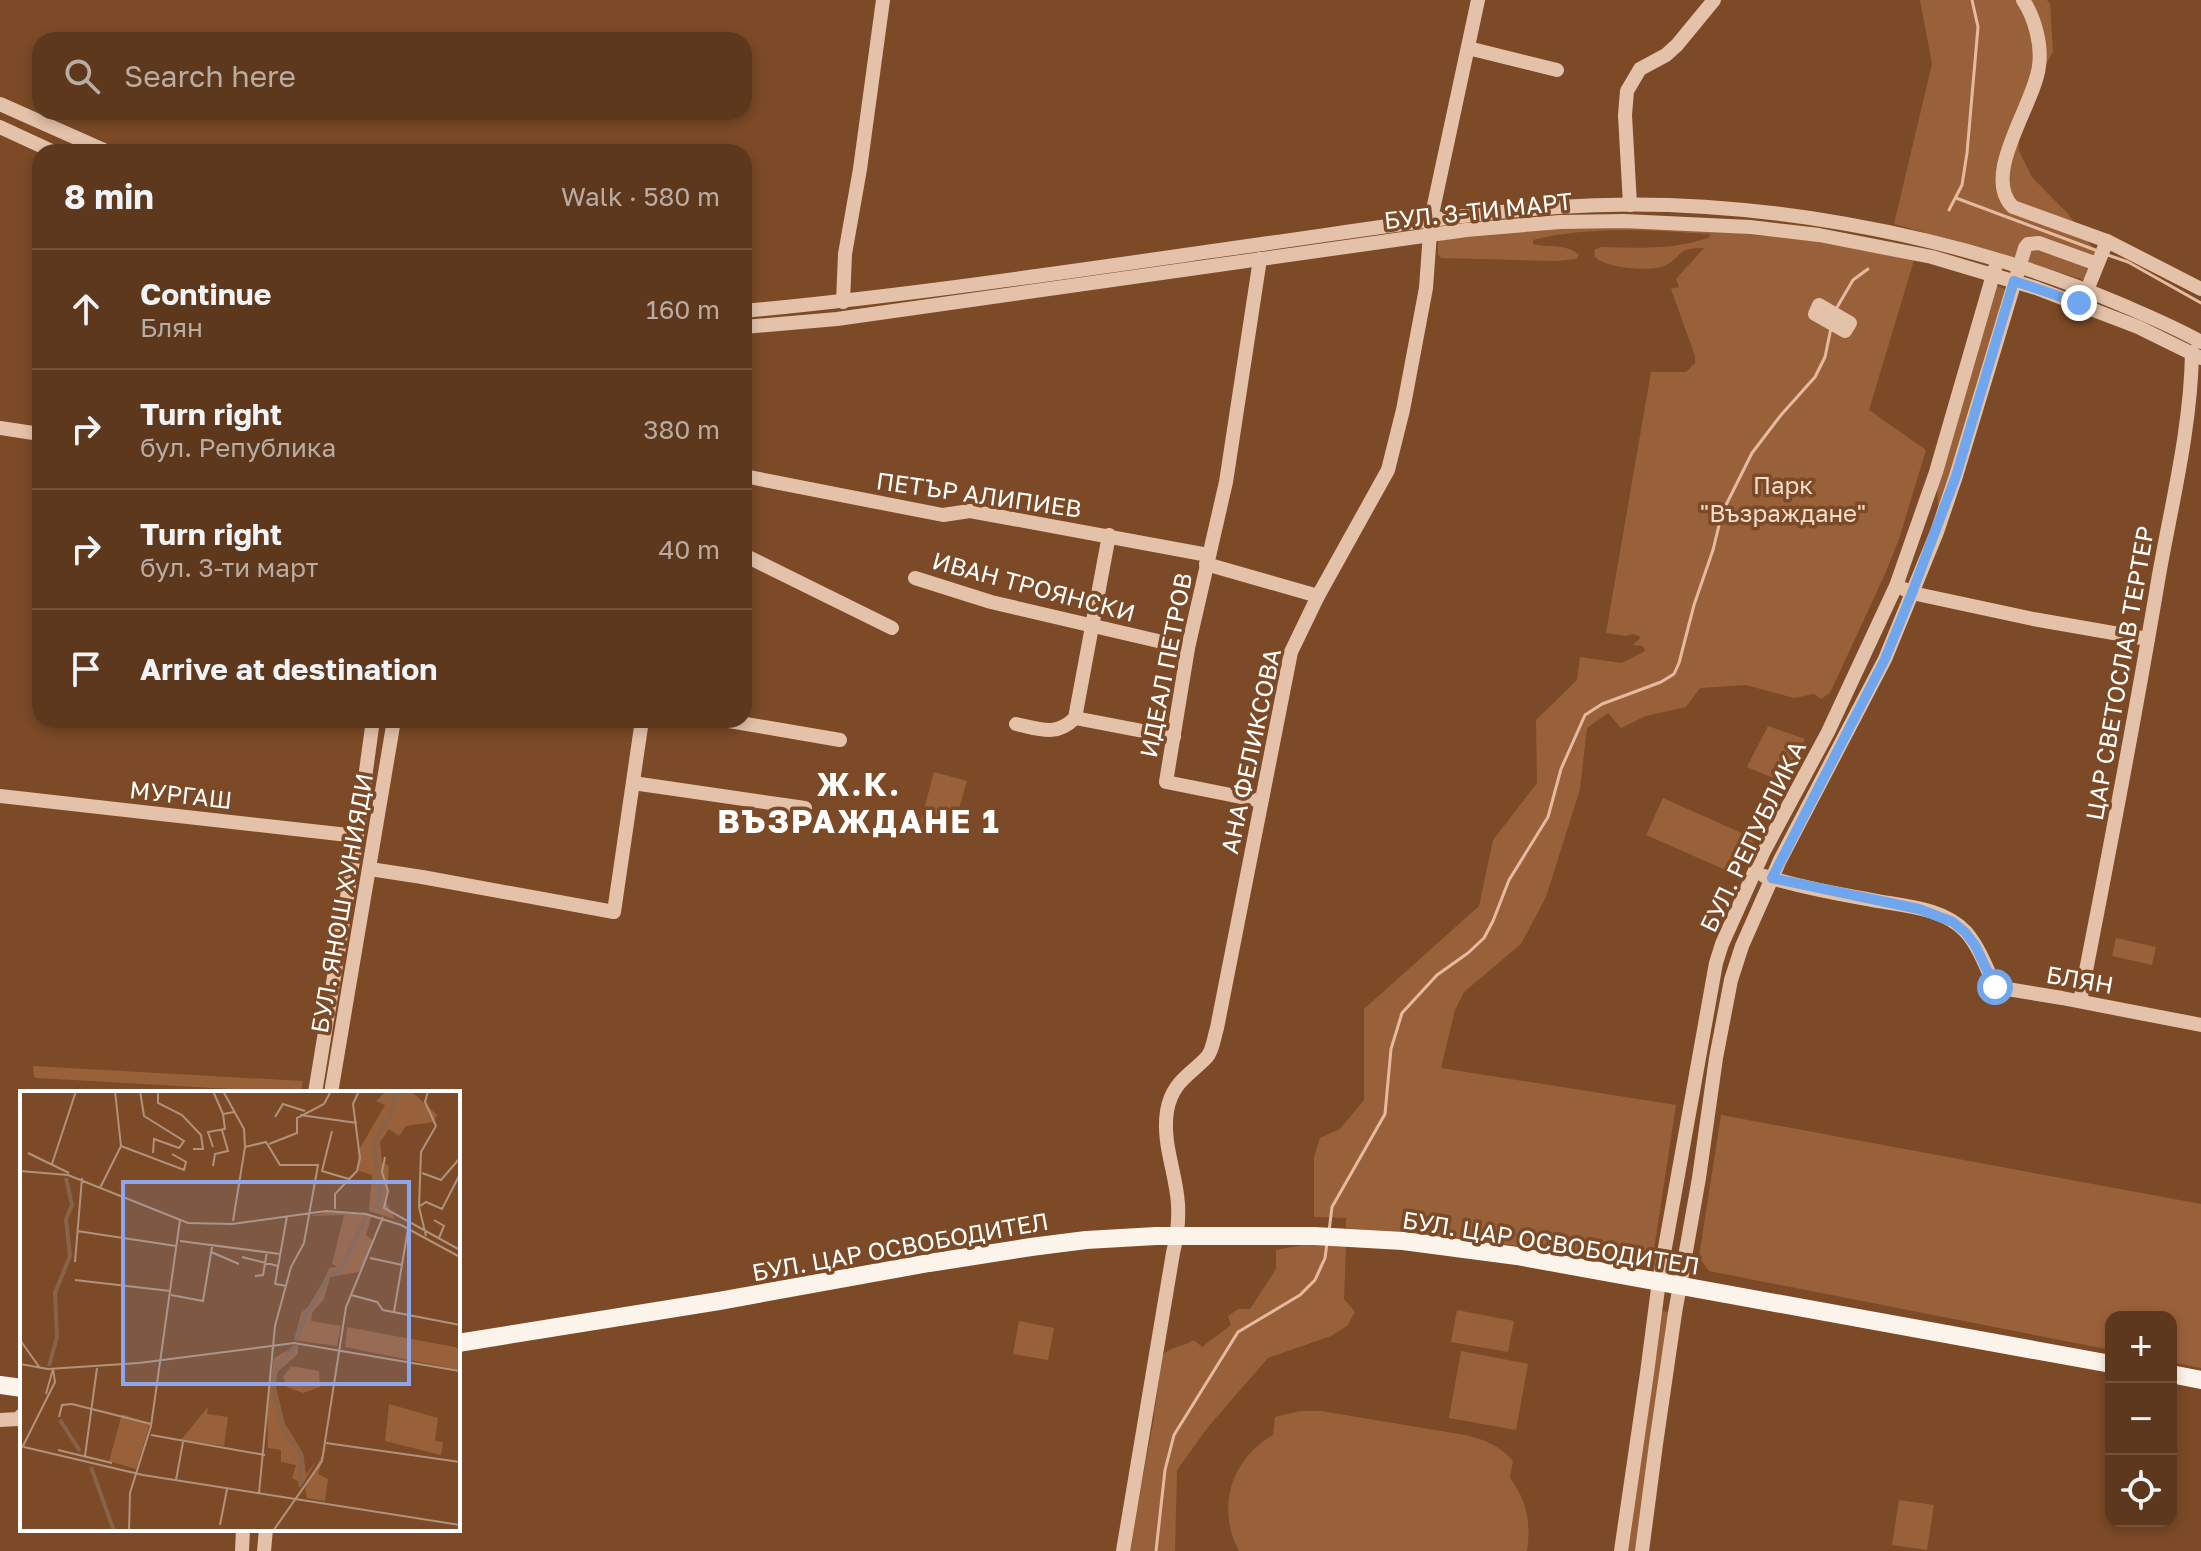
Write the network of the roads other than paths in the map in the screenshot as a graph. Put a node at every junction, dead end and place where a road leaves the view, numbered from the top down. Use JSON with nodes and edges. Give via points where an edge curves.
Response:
{"nodes":[{"id":1,"x":883,"y":0,"type":"edge"},
{"id":2,"x":1478,"y":0,"type":"edge"},
{"id":3,"x":1714,"y":0,"type":"edge"},
{"id":4,"x":2023,"y":0,"type":"edge"},
{"id":5,"x":1468,"y":48,"type":"junction"},
{"id":6,"x":1557,"y":70,"type":"dead end"},
{"id":7,"x":0,"y":104,"type":"edge"},
{"id":8,"x":32,"y":118,"type":"edge"},
{"id":9,"x":36,"y":120,"type":"edge"},
{"id":10,"x":0,"y":127,"type":"edge"},
{"id":11,"x":37,"y":144,"type":"edge"},
{"id":12,"x":90,"y":144,"type":"edge"},
{"id":13,"x":1630,"y":205,"type":"junction"},
{"id":14,"x":1431,"y":219,"type":"junction"},
{"id":15,"x":1431,"y":234,"type":"junction"},
{"id":16,"x":2102,"y":253,"type":"junction"},
{"id":17,"x":1260,"y":259,"type":"junction"},
{"id":18,"x":1997,"y":259,"type":"junction"},
{"id":19,"x":2019,"y":266,"type":"junction"},
{"id":20,"x":1993,"y":276,"type":"junction"},
{"id":21,"x":2014,"y":281,"type":"junction"},
{"id":22,"x":2201,"y":289,"type":"edge"},
{"id":23,"x":2087,"y":290,"type":"junction"},
{"id":24,"x":843,"y":302,"type":"junction"},
{"id":25,"x":752,"y":310,"type":"edge"},
{"id":26,"x":752,"y":326,"type":"edge"},
{"id":27,"x":2198,"y":351,"type":"edge"},
{"id":28,"x":0,"y":428,"type":"edge"},
{"id":29,"x":32,"y":433,"type":"edge"},
{"id":30,"x":752,"y":478,"type":"edge"},
{"id":31,"x":1109,"y":535,"type":"junction"},
{"id":32,"x":752,"y":559,"type":"edge"},
{"id":33,"x":1207,"y":559,"type":"junction"},
{"id":34,"x":915,"y":578,"type":"dead end"},
{"id":35,"x":1896,"y":586,"type":"junction"},
{"id":36,"x":1912,"y":593,"type":"junction"},
{"id":37,"x":1318,"y":596,"type":"junction"},
{"id":38,"x":1092,"y":625,"type":"junction"},
{"id":39,"x":892,"y":628,"type":"dead end"},
{"id":40,"x":2148,"y":639,"type":"junction"},
{"id":41,"x":1188,"y":648,"type":"junction"},
{"id":42,"x":1075,"y":718,"type":"junction"},
{"id":43,"x":1016,"y":724,"type":"dead end"},
{"id":44,"x":752,"y":725,"type":"edge"},
{"id":45,"x":372,"y":728,"type":"edge"},
{"id":46,"x":393,"y":728,"type":"edge"},
{"id":47,"x":641,"y":728,"type":"edge"},
{"id":48,"x":1174,"y":737,"type":"junction"},
{"id":49,"x":840,"y":740,"type":"dead end"},
{"id":50,"x":633,"y":783,"type":"junction"},
{"id":51,"x":0,"y":796,"type":"edge"},
{"id":52,"x":1261,"y":801,"type":"junction"},
{"id":53,"x":805,"y":808,"type":"dead end"},
{"id":54,"x":357,"y":836,"type":"junction"},
{"id":55,"x":370,"y":869,"type":"junction"},
{"id":56,"x":1753,"y":872,"type":"junction"},
{"id":57,"x":1772,"y":878,"type":"junction"},
{"id":58,"x":2080,"y":1001,"type":"junction"},
{"id":59,"x":2201,"y":1025,"type":"edge"},
{"id":60,"x":315,"y":1091,"type":"edge"},
{"id":61,"x":331,"y":1091,"type":"edge"},
{"id":62,"x":1178,"y":1236,"type":"junction"},
{"id":63,"x":1659,"y":1281,"type":"junction"},
{"id":64,"x":1680,"y":1286,"type":"junction"},
{"id":65,"x":460,"y":1343,"type":"edge"},
{"id":66,"x":2105,"y":1363,"type":"edge"},
{"id":67,"x":2177,"y":1375,"type":"edge"},
{"id":68,"x":2201,"y":1380,"type":"edge"},
{"id":69,"x":0,"y":1385,"type":"edge"},
{"id":70,"x":20,"y":1388,"type":"edge"},
{"id":71,"x":20,"y":1417,"type":"edge"},
{"id":72,"x":0,"y":1420,"type":"edge"},
{"id":73,"x":243,"y":1531,"type":"edge"},
{"id":74,"x":266,"y":1531,"type":"edge"},
{"id":75,"x":242,"y":1551,"type":"edge"},
{"id":76,"x":264,"y":1551,"type":"edge"},
{"id":77,"x":1123,"y":1551,"type":"edge"},
{"id":78,"x":1621,"y":1551,"type":"edge"},
{"id":79,"x":1642,"y":1551,"type":"edge"}],
"edges":[{"from":1,"to":24,"type":"street","via":[[845,254]]},
{"from":2,"to":5,"type":"street","name":"АНА ФЕЛИКСОВА"},
{"from":3,"to":13,"type":"street","via":[[1677,45],[1640,69],[1627,91]]},
{"from":4,"to":16,"type":"street","via":[[2039,42],[2040,64],[2006,152],[2005,199]]},
{"from":5,"to":6,"type":"street"},
{"from":5,"to":14,"type":"street","name":"АНА ФЕЛИКСОВА"},
{"from":7,"to":8,"type":"street"},
{"from":9,"to":12,"type":"street"},
{"from":10,"to":11,"type":"street"},
{"from":13,"to":14,"type":"street","name":"БУЛ. 3-ТИ МАРТ"},
{"from":13,"to":18,"type":"street","name":"БУЛ. 3-ТИ МАРТ","via":[[1706,206],[1815,220]]},
{"from":14,"to":15,"type":"street","name":"АНА ФЕЛИКСОВА"},
{"from":14,"to":24,"type":"street","name":"БУЛ. 3-ТИ МАРТ"},
{"from":15,"to":17,"type":"street","name":"БУЛ. 3-ТИ МАРТ"},
{"from":15,"to":20,"type":"street","name":"БУЛ. 3-ТИ МАРТ","via":[[1560,222],[1750,227],[1870,244]]},
{"from":15,"to":37,"type":"street","name":"АНА ФЕЛИКСОВА","via":[[1426,288],[1388,470]]},
{"from":16,"to":19,"type":"street","via":[[2034,242],[2025,248]]},
{"from":16,"to":22,"type":"street"},
{"from":16,"to":23,"type":"street"},
{"from":17,"to":26,"type":"street","name":"БУЛ. 3-ТИ МАРТ"},
{"from":17,"to":33,"type":"street","name":"ИДЕАЛ ПЕТРОВ","via":[[1226,482]]},
{"from":18,"to":19,"type":"street","name":"БУЛ. 3-ТИ МАРТ"},
{"from":18,"to":20,"type":"street","name":"БУЛ. РЕПУБЛИКА"},
{"from":19,"to":21,"type":"street","name":"БУЛ. РЕПУБЛИКА"},
{"from":19,"to":23,"type":"street","name":"БУЛ. 3-ТИ МАРТ"},
{"from":20,"to":21,"type":"street","name":"БУЛ. 3-ТИ МАРТ"},
{"from":20,"to":35,"type":"street","name":"БУЛ. РЕПУБЛИКА","via":[[1936,472]]},
{"from":21,"to":27,"type":"street","name":"БУЛ. 3-ТИ МАРТ"},
{"from":21,"to":36,"type":"street","name":"БУЛ. РЕПУБЛИКА","via":[[1956,476]]},
{"from":23,"to":27,"type":"street","name":"БУЛ. 3-ТИ МАРТ","via":[[2175,327]]},
{"from":24,"to":25,"type":"street","name":"БУЛ. 3-ТИ МАРТ"},
{"from":27,"to":40,"type":"street","name":"ЦАР СВЕТОСЛАВ ТЕРТЕР"},
{"from":28,"to":29,"type":"street"},
{"from":30,"to":31,"type":"street","name":"ПЕТЪР АЛИПИЕВ","via":[[943,515],[970,511]]},
{"from":31,"to":33,"type":"street","name":"ПЕТЪР АЛИПИЕВ"},
{"from":31,"to":38,"type":"street"},
{"from":32,"to":39,"type":"street"},
{"from":33,"to":37,"type":"street","name":"ПЕТЪР АЛИПИЕВ"},
{"from":33,"to":41,"type":"street","name":"ИДЕАЛ ПЕТРОВ"},
{"from":34,"to":38,"type":"street","name":"ИВАН ТРОЯНСКИ"},
{"from":35,"to":36,"type":"street"},
{"from":35,"to":56,"type":"street","name":"БУЛ. РЕПУБЛИКА","via":[[1828,732]]},
{"from":36,"to":40,"type":"street"},
{"from":36,"to":57,"type":"street","name":"БУЛ. РЕПУБЛИКА","via":[[1885,659]]},
{"from":37,"to":52,"type":"street","name":"АНА ФЕЛИКСОВА","via":[[1291,652]]},
{"from":38,"to":41,"type":"street","name":"ИВАН ТРОЯНСКИ"},
{"from":38,"to":42,"type":"street"},
{"from":40,"to":58,"type":"street","name":"ЦАР СВЕТОСЛАВ ТЕРТЕР"},
{"from":41,"to":48,"type":"street","name":"ИДЕАЛ ПЕТРОВ"},
{"from":42,"to":43,"type":"street","via":[[1054,731]]},
{"from":42,"to":48,"type":"street"},
{"from":44,"to":49,"type":"street"},
{"from":45,"to":54,"type":"street","name":"БУЛ. ЯНОШ ХУНИЯДИ"},
{"from":46,"to":55,"type":"street","name":"БУЛ. ЯНОШ ХУНИЯДИ"},
{"from":47,"to":50,"type":"street"},
{"from":48,"to":52,"type":"street","name":"ИДЕАЛ ПЕТРОВ","via":[[1166,782]]},
{"from":50,"to":53,"type":"street"},
{"from":50,"to":55,"type":"street","via":[[614,912]]},
{"from":51,"to":54,"type":"street","name":"МУРГАШ"},
{"from":52,"to":62,"type":"street","name":"АНА ФЕЛИКСОВА","via":[[1209,1055],[1181,1080],[1167,1110]]},
{"from":54,"to":60,"type":"street","name":"БУЛ. ЯНОШ ХУНИЯДИ"},
{"from":55,"to":61,"type":"street","name":"БУЛ. ЯНОШ ХУНИЯДИ"},
{"from":56,"to":57,"type":"street","name":"БЛЯН"},
{"from":56,"to":63,"type":"street","name":"БУЛ. РЕПУБЛИКА","via":[[1716,963]]},
{"from":57,"to":58,"type":"street","name":"БЛЯН","via":[[1934,913],[1965,932],[1995,987]]},
{"from":57,"to":64,"type":"street","name":"БУЛ. РЕПУБЛИКА","via":[[1731,980]]},
{"from":58,"to":59,"type":"street","name":"БЛЯН"},
{"from":62,"to":63,"type":"main road","name":"БУЛ. ЦАР ОСВОБОДИТЕЛ","via":[[1403,1241]]},
{"from":62,"to":65,"type":"main road","name":"БУЛ. ЦАР ОСВОБОДИТЕЛ","via":[[1023,1248]]},
{"from":62,"to":77,"type":"street","name":"АНА ФЕЛИКСОВА"},
{"from":63,"to":64,"type":"main road","name":"БУЛ. ЦАР ОСВОБОДИТЕЛ"},
{"from":63,"to":78,"type":"street","name":"БУЛ. РЕПУБЛИКА"},
{"from":64,"to":66,"type":"main road","name":"БУЛ. ЦАР ОСВОБОДИТЕЛ"},
{"from":64,"to":79,"type":"street","name":"БУЛ. РЕПУБЛИКА"},
{"from":67,"to":68,"type":"main road"},
{"from":69,"to":70,"type":"main road"},
{"from":71,"to":72,"type":"street"},
{"from":73,"to":75,"type":"street"},
{"from":74,"to":76,"type":"street"}]}
